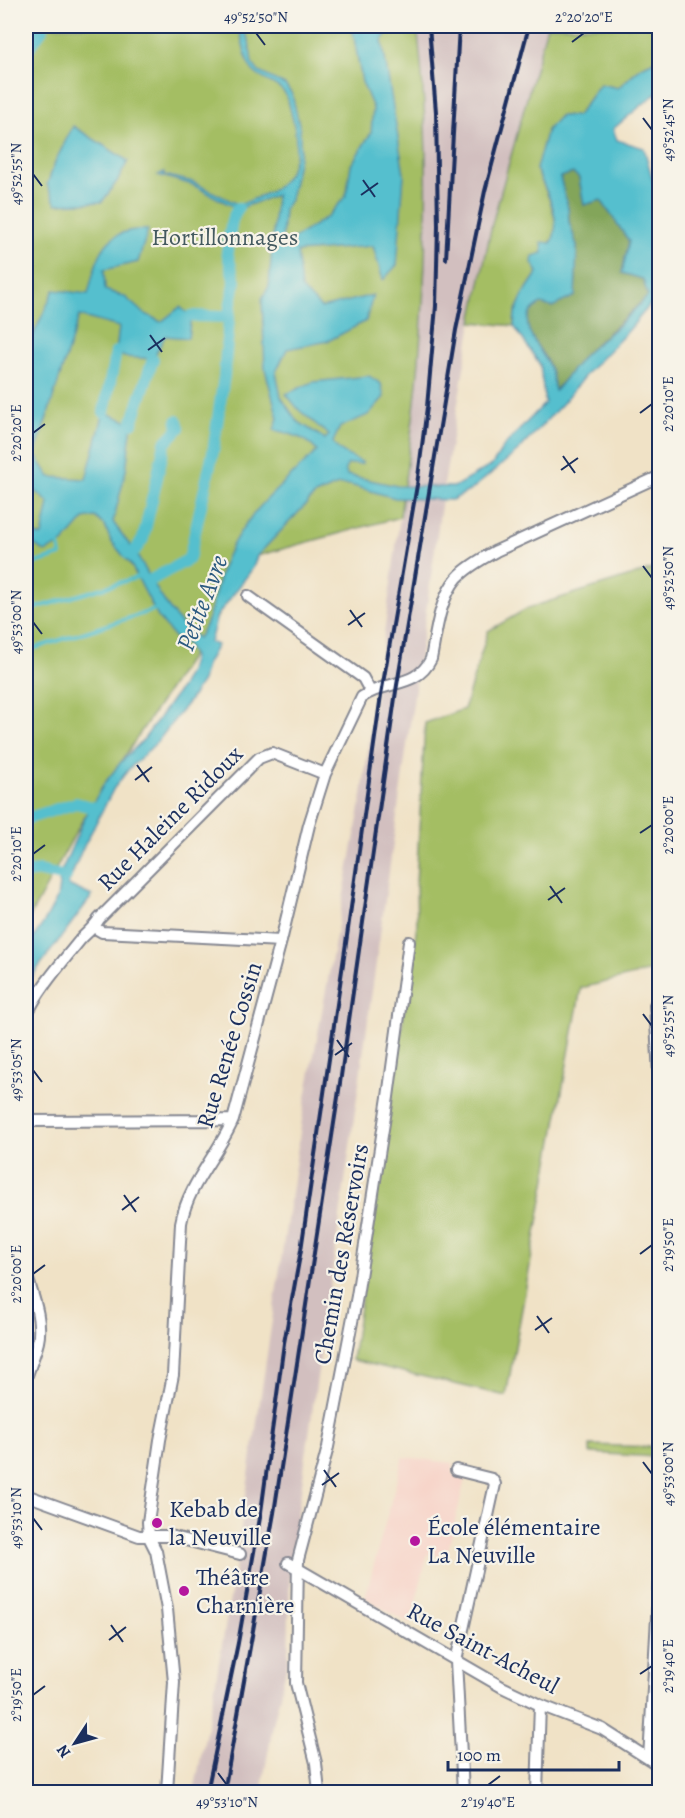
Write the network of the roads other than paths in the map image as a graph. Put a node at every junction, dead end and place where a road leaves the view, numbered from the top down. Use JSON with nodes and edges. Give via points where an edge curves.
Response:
{"nodes":[{"id":1,"x":660,"y":476,"type":"edge"},
{"id":2,"x":248,"y":596,"type":"dead end"},
{"id":3,"x":374,"y":690,"type":"junction"},
{"id":4,"x":325,"y":774,"type":"junction"},
{"id":5,"x":95,"y":928,"type":"junction"},
{"id":6,"x":281,"y":941,"type":"junction"},
{"id":7,"x":409,"y":942,"type":"dead end"},
{"id":8,"x":655,"y":1005,"type":"dead end"},
{"id":9,"x":26,"y":1017,"type":"edge"},
{"id":10,"x":659,"y":1054,"type":"edge"},
{"id":11,"x":660,"y":1092,"type":"edge"},
{"id":12,"x":233,"y":1120,"type":"junction"},
{"id":13,"x":26,"y":1121,"type":"edge"},
{"id":14,"x":26,"y":1273,"type":"edge"},
{"id":15,"x":26,"y":1377,"type":"edge"},
{"id":16,"x":456,"y":1470,"type":"dead end"},
{"id":17,"x":26,"y":1496,"type":"edge"},
{"id":18,"x":149,"y":1537,"type":"junction"},
{"id":19,"x":240,"y":1554,"type":"dead end"},
{"id":20,"x":288,"y":1563,"type":"dead end"},
{"id":21,"x":660,"y":1564,"type":"edge"},
{"id":22,"x":298,"y":1570,"type":"junction"},
{"id":23,"x":456,"y":1661,"type":"junction"},
{"id":24,"x":540,"y":1705,"type":"junction"},
{"id":25,"x":649,"y":1759,"type":"junction"},
{"id":26,"x":660,"y":1766,"type":"edge"},
{"id":27,"x":167,"y":1792,"type":"edge"},
{"id":28,"x":319,"y":1792,"type":"edge"},
{"id":29,"x":463,"y":1792,"type":"edge"},
{"id":30,"x":537,"y":1792,"type":"edge"}],
"edges":[{"from":1,"to":3,"type":"street","via":[[480,560],[457,578],[451,590],[428,666],[417,677]]},
{"from":2,"to":3,"type":"street","via":[[363,678]]},
{"from":3,"to":4,"type":"street","via":[[362,697]]},
{"from":4,"to":5,"type":"street","name":"Rue Haleine Ridoux","via":[[272,753],[259,758],[99,919]]},
{"from":4,"to":6,"type":"street","name":"Rue Renée Cossin"},
{"from":5,"to":6,"type":"street","via":[[102,932]]},
{"from":5,"to":9,"type":"street","name":"Rue Haleine Ridoux","via":[[44,986]]},
{"from":6,"to":12,"type":"street","name":"Rue Renée Cossin"},
{"from":7,"to":22,"type":"street","name":"Chemin des Réservoirs","via":[[357,1296],[328,1447]]},
{"from":8,"to":10,"type":"street"},
{"from":10,"to":11,"type":"street"},
{"from":12,"to":13,"type":"street"},
{"from":12,"to":18,"type":"street","name":"Rue Renée Cossin","via":[[183,1209],[173,1375],[160,1440]]},
{"from":14,"to":15,"type":"street","via":[[40,1329]]},
{"from":16,"to":23,"type":"street","via":[[492,1479],[495,1484]]},
{"from":17,"to":18,"type":"street"},
{"from":18,"to":19,"type":"street","via":[[170,1536]]},
{"from":18,"to":27,"type":"street","via":[[156,1551],[165,1598],[174,1682]]},
{"from":20,"to":22,"type":"street","name":"Rue Saint-Acheul"},
{"from":21,"to":25,"type":"street"},
{"from":22,"to":23,"type":"street","name":"Rue Saint-Acheul"},
{"from":22,"to":28,"type":"street","name":"Chemin des Réservoirs","via":[[296,1683],[316,1763]]},
{"from":23,"to":24,"type":"street","name":"Rue Saint-Acheul"},
{"from":23,"to":29,"type":"street"},
{"from":24,"to":25,"type":"street","name":"Rue Saint-Acheul","via":[[602,1729]]},
{"from":24,"to":30,"type":"street"},
{"from":25,"to":26,"type":"street","name":"Rue Saint-Acheul"}]}
